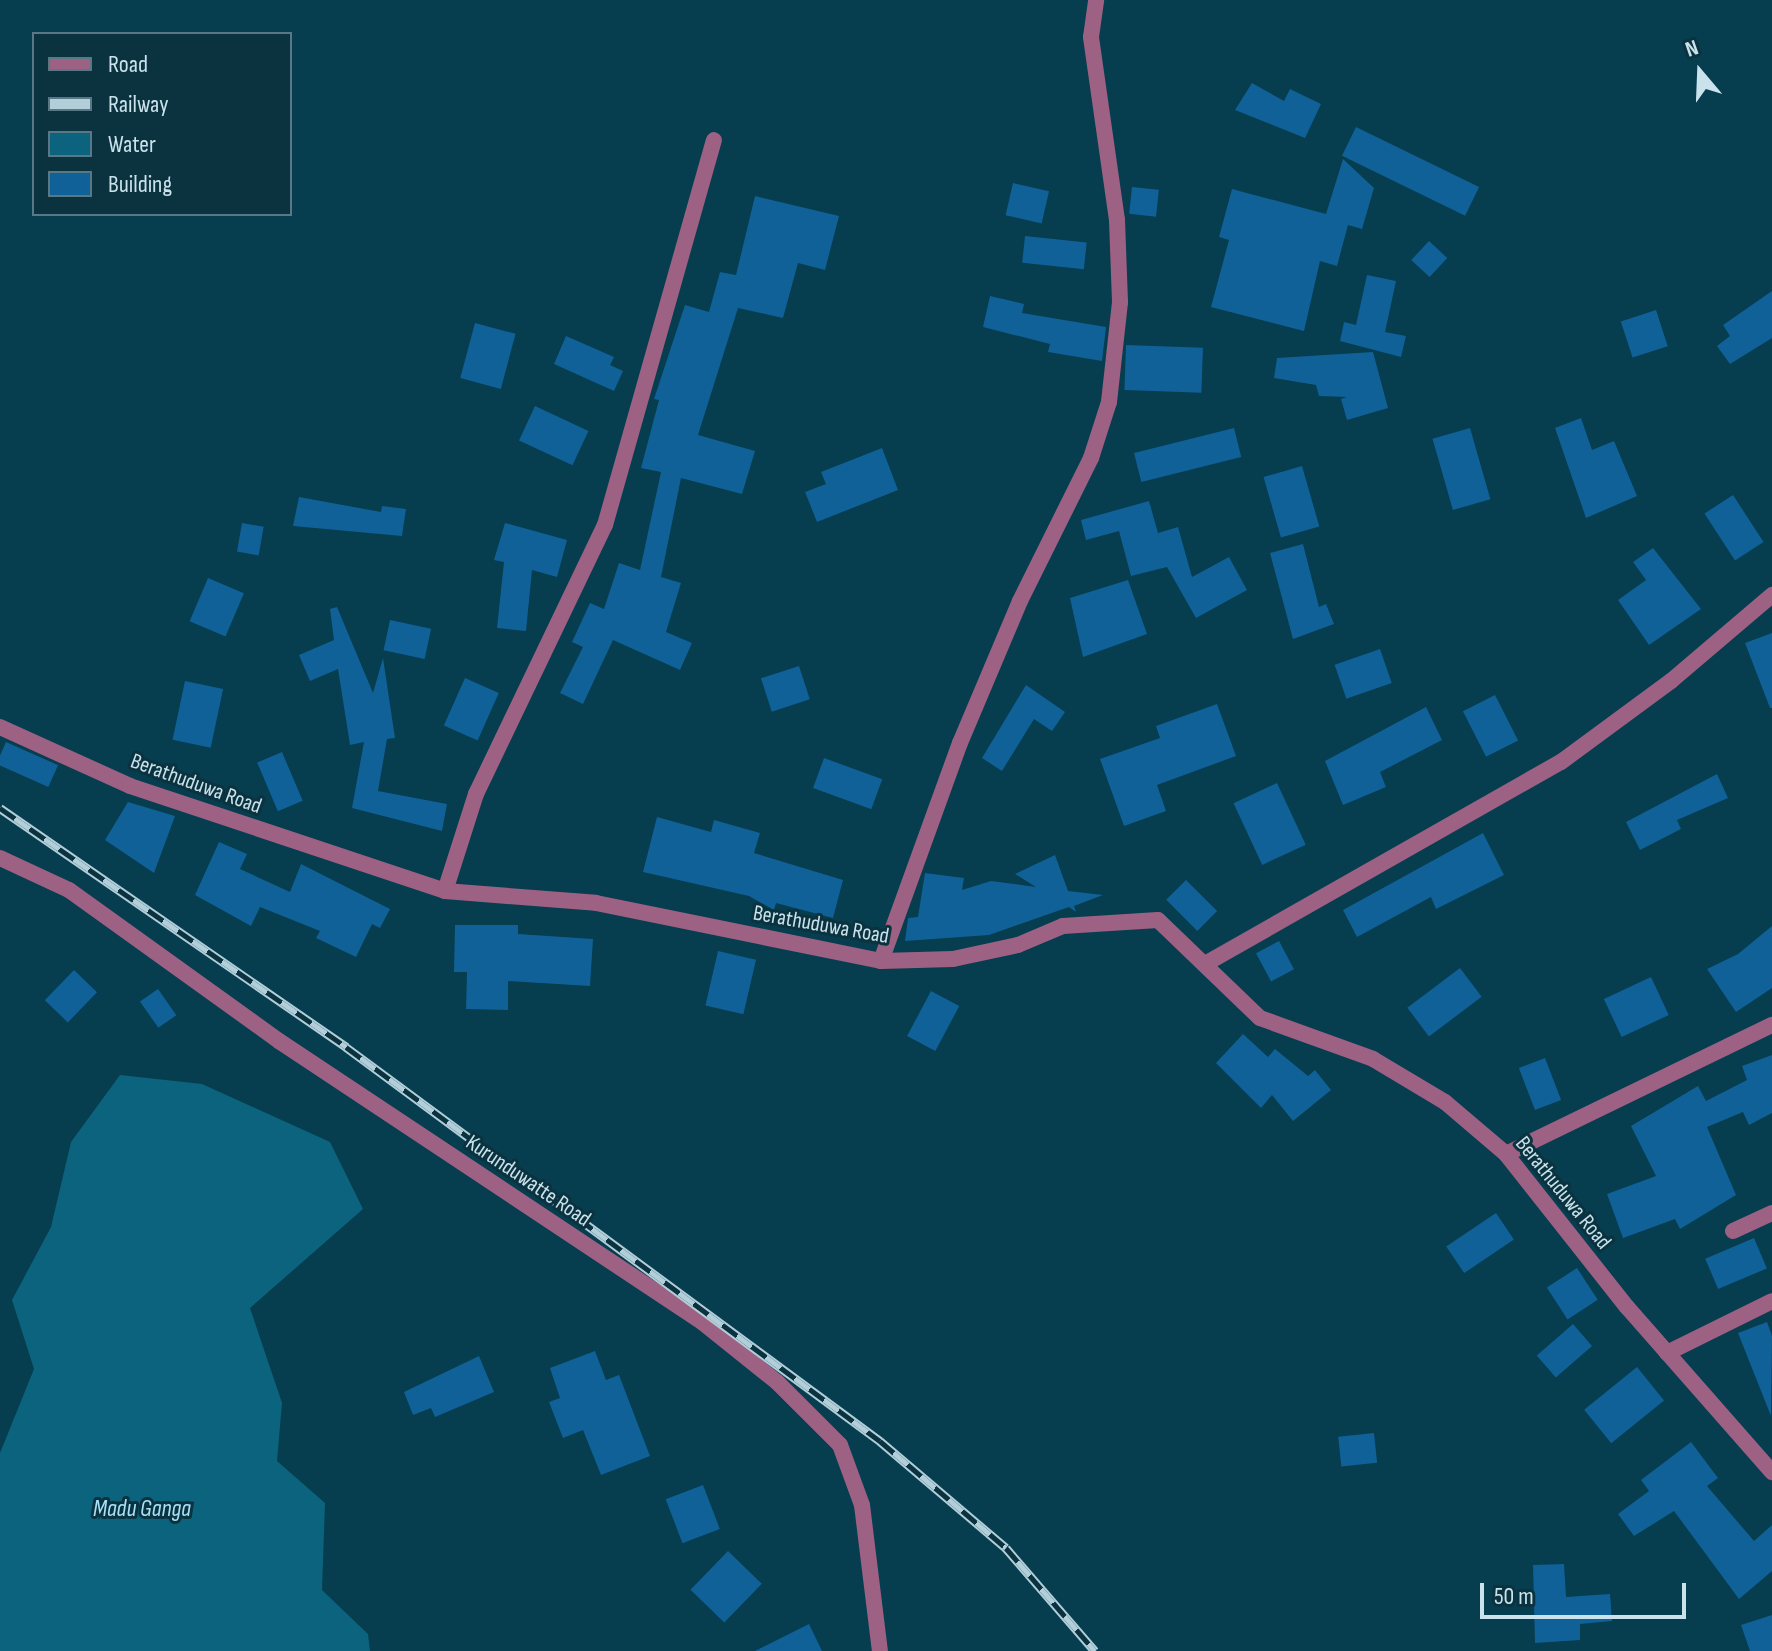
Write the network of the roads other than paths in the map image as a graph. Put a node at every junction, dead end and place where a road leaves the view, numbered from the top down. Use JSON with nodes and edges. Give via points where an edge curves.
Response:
{"nodes":[{"id":1,"x":1096,"y":0,"type":"edge"},
{"id":2,"x":714,"y":140,"type":"dead end"},
{"id":3,"x":1772,"y":595,"type":"edge"},
{"id":4,"x":0,"y":727,"type":"edge"},
{"id":5,"x":0,"y":858,"type":"edge"},
{"id":6,"x":445,"y":891,"type":"junction"},
{"id":7,"x":881,"y":961,"type":"junction"},
{"id":8,"x":1205,"y":964,"type":"junction"},
{"id":9,"x":1772,"y":1025,"type":"edge"},
{"id":10,"x":1506,"y":1154,"type":"junction"},
{"id":11,"x":1772,"y":1213,"type":"edge"},
{"id":12,"x":1733,"y":1231,"type":"dead end"},
{"id":13,"x":1772,"y":1301,"type":"edge"},
{"id":14,"x":1667,"y":1353,"type":"junction"},
{"id":15,"x":1772,"y":1472,"type":"edge"},
{"id":16,"x":880,"y":1651,"type":"edge"}],
"edges":[{"from":1,"to":7,"type":"street","via":[[1091,37],[1117,220],[1120,288],[1109,402],[1091,458],[1020,601],[960,743]]},
{"from":2,"to":6,"type":"street","via":[[605,525],[476,794]]},
{"from":3,"to":8,"type":"street","via":[[1671,681],[1561,762]]},
{"from":4,"to":6,"type":"street","name":"Berathuduwa Road","via":[[130,786]]},
{"from":5,"to":16,"type":"street","name":"Kurunduwatte Road","via":[[69,890],[279,1041],[702,1322],[777,1382],[840,1445],[862,1505]]},
{"from":6,"to":7,"type":"street","name":"Berathuduwa Road","via":[[596,903]]},
{"from":7,"to":8,"type":"street","name":"Berathuduwa Road","via":[[953,959],[1018,945],[1063,926],[1158,920]]},
{"from":8,"to":10,"type":"street","name":"Berathuduwa Road","via":[[1260,1018],[1373,1059],[1445,1102]]},
{"from":9,"to":10,"type":"street"},
{"from":10,"to":14,"type":"street","name":"Berathuduwa Road"},
{"from":11,"to":12,"type":"street"},
{"from":13,"to":14,"type":"street"},
{"from":14,"to":15,"type":"street","name":"Berathuduwa Road"}]}
